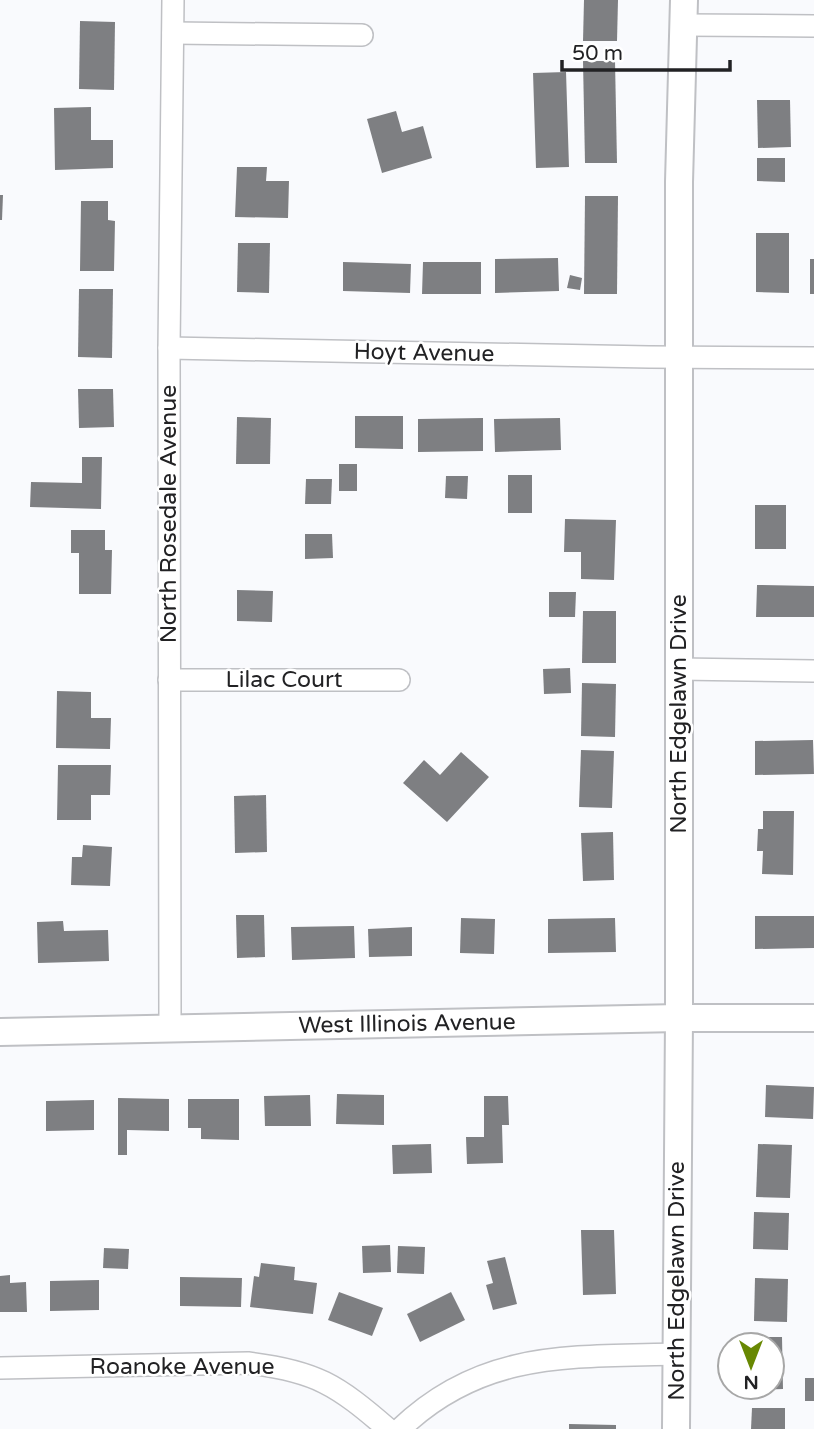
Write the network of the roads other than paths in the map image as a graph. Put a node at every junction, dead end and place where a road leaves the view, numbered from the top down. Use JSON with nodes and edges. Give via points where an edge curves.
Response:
{"nodes":[{"id":1,"x":173,"y":0,"type":"edge"},
{"id":2,"x":684,"y":13,"type":"edge"},
{"id":3,"x":814,"y":26,"type":"edge"},
{"id":4,"x":173,"y":33,"type":"junction"},
{"id":5,"x":362,"y":35,"type":"dead end"},
{"id":6,"x":169,"y":348,"type":"junction"},
{"id":7,"x":680,"y":357,"type":"junction"},
{"id":8,"x":814,"y":358,"type":"edge"},
{"id":9,"x":679,"y":669,"type":"junction"},
{"id":10,"x":814,"y":671,"type":"edge"},
{"id":11,"x":169,"y":680,"type":"junction"},
{"id":12,"x":400,"y":680,"type":"dead end"},
{"id":13,"x":679,"y":1018,"type":"junction"},
{"id":14,"x":814,"y":1018,"type":"edge"},
{"id":15,"x":170,"y":1029,"type":"junction"},
{"id":16,"x":0,"y":1032,"type":"edge"},
{"id":17,"x":676,"y":1354,"type":"junction"},
{"id":18,"x":0,"y":1368,"type":"edge"},
{"id":19,"x":387,"y":1429,"type":"edge"},
{"id":20,"x":400,"y":1429,"type":"edge"},
{"id":21,"x":676,"y":1429,"type":"edge"}],
"edges":[{"from":1,"to":4,"type":"street","name":"North Rosedale Avenue"},
{"from":2,"to":3,"type":"street"},
{"from":2,"to":7,"type":"street","name":"North Edgelawn Drive"},
{"from":4,"to":5,"type":"street"},
{"from":4,"to":6,"type":"street","name":"North Rosedale Avenue"},
{"from":6,"to":7,"type":"street","name":"Hoyt Avenue"},
{"from":6,"to":11,"type":"street","name":"North Rosedale Avenue"},
{"from":7,"to":8,"type":"street","name":"Hoyt Avenue"},
{"from":7,"to":9,"type":"street","name":"North Edgelawn Drive"},
{"from":9,"to":10,"type":"street"},
{"from":9,"to":13,"type":"street","name":"North Edgelawn Drive"},
{"from":11,"to":12,"type":"street","name":"Lilac Court"},
{"from":11,"to":15,"type":"street","name":"North Rosedale Avenue"},
{"from":13,"to":14,"type":"street","name":"West Illinois Avenue"},
{"from":13,"to":15,"type":"street","name":"West Illinois Avenue"},
{"from":13,"to":17,"type":"street","name":"North Edgelawn Drive"},
{"from":15,"to":16,"type":"street","name":"West Illinois Avenue"},
{"from":17,"to":20,"type":"street","via":[[580,1356],[517,1364],[452,1390],[420,1409]]},
{"from":17,"to":21,"type":"street","name":"North Edgelawn Drive"},
{"from":18,"to":19,"type":"street","name":"Roanoke Avenue","via":[[248,1363],[285,1368],[325,1381]]}]}
